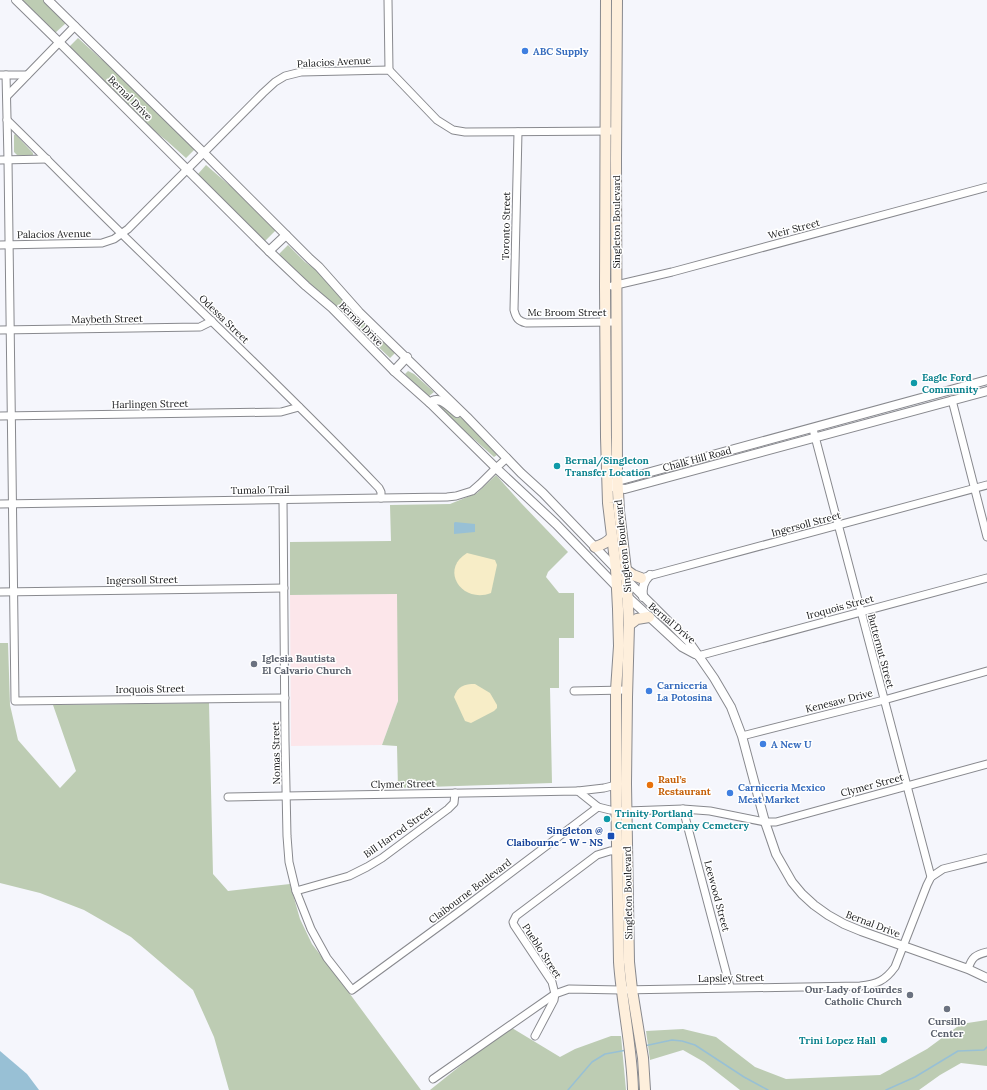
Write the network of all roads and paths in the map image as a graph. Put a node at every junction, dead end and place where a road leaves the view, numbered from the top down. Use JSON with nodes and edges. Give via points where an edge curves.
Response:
{"nodes":[{"id":1,"x":16,"y":0,"type":"edge"},
{"id":2,"x":48,"y":0,"type":"edge"},
{"id":3,"x":388,"y":0,"type":"edge"},
{"id":4,"x":606,"y":0,"type":"edge"},
{"id":5,"x":617,"y":0,"type":"edge"},
{"id":6,"x":75,"y":26,"type":"junction"},
{"id":7,"x":59,"y":42,"type":"junction"},
{"id":8,"x":389,"y":70,"type":"junction"},
{"id":9,"x":27,"y":74,"type":"junction"},
{"id":10,"x":3,"y":75,"type":"edge"},
{"id":11,"x":606,"y":84,"type":"junction"},
{"id":12,"x":616,"y":84,"type":"junction"},
{"id":13,"x":7,"y":96,"type":"junction"},
{"id":14,"x":7,"y":120,"type":"junction"},
{"id":15,"x":606,"y":131,"type":"junction"},
{"id":16,"x":616,"y":131,"type":"junction"},
{"id":17,"x":518,"y":132,"type":"junction"},
{"id":18,"x":204,"y":153,"type":"junction"},
{"id":19,"x":47,"y":159,"type":"junction"},
{"id":20,"x":0,"y":160,"type":"edge"},
{"id":21,"x":8,"y":160,"type":"junction"},
{"id":22,"x":188,"y":170,"type":"junction"},
{"id":23,"x":987,"y":187,"type":"edge"},
{"id":24,"x":122,"y":234,"type":"junction"},
{"id":25,"x":286,"y":235,"type":"junction"},
{"id":26,"x":0,"y":245,"type":"edge"},
{"id":27,"x":9,"y":245,"type":"junction"},
{"id":28,"x":269,"y":251,"type":"junction"},
{"id":29,"x":616,"y":286,"type":"junction"},
{"id":30,"x":605,"y":287,"type":"junction"},
{"id":31,"x":518,"y":320,"type":"joint"},
{"id":32,"x":212,"y":321,"type":"junction"},
{"id":33,"x":605,"y":322,"type":"junction"},
{"id":34,"x":616,"y":322,"type":"junction"},
{"id":35,"x":0,"y":330,"type":"edge"},
{"id":36,"x":10,"y":330,"type":"junction"},
{"id":37,"x":407,"y":357,"type":"junction"},
{"id":38,"x":394,"y":371,"type":"junction"},
{"id":39,"x":987,"y":380,"type":"edge"},
{"id":40,"x":987,"y":391,"type":"edge"},
{"id":41,"x":923,"y":398,"type":"junction"},
{"id":42,"x":952,"y":400,"type":"junction"},
{"id":43,"x":430,"y":403,"type":"junction"},
{"id":44,"x":904,"y":403,"type":"junction"},
{"id":45,"x":299,"y":407,"type":"junction"},
{"id":46,"x":926,"y":407,"type":"junction"},
{"id":47,"x":906,"y":412,"type":"junction"},
{"id":48,"x":0,"y":416,"type":"edge"},
{"id":49,"x":12,"y":416,"type":"junction"},
{"id":50,"x":468,"y":417,"type":"junction"},
{"id":51,"x":813,"y":429,"type":"junction"},
{"id":52,"x":815,"y":438,"type":"junction"},
{"id":53,"x":508,"y":458,"type":"junction"},
{"id":54,"x":496,"y":468,"type":"junction"},
{"id":55,"x":607,"y":484,"type":"junction"},
{"id":56,"x":618,"y":485,"type":"junction"},
{"id":57,"x":987,"y":485,"type":"edge"},
{"id":58,"x":974,"y":489,"type":"junction"},
{"id":59,"x":381,"y":498,"type":"junction"},
{"id":60,"x":283,"y":500,"type":"junction"},
{"id":61,"x":0,"y":504,"type":"edge"},
{"id":62,"x":13,"y":504,"type":"junction"},
{"id":63,"x":838,"y":526,"type":"junction"},
{"id":64,"x":612,"y":537,"type":"junction"},
{"id":65,"x":987,"y":537,"type":"edge"},
{"id":66,"x":595,"y":547,"type":"junction"},
{"id":67,"x":616,"y":569,"type":"junction"},
{"id":68,"x":626,"y":570,"type":"junction"},
{"id":69,"x":646,"y":577,"type":"junction"},
{"id":70,"x":987,"y":578,"type":"edge"},
{"id":71,"x":629,"y":582,"type":"junction"},
{"id":72,"x":284,"y":588,"type":"junction"},
{"id":73,"x":617,"y":588,"type":"junction"},
{"id":74,"x":0,"y":592,"type":"edge"},
{"id":75,"x":14,"y":592,"type":"junction"},
{"id":76,"x":643,"y":597,"type":"junction"},
{"id":77,"x":628,"y":598,"type":"junction"},
{"id":78,"x":861,"y":612,"type":"junction"},
{"id":79,"x":649,"y":617,"type":"junction"},
{"id":80,"x":629,"y":625,"type":"junction"},
{"id":81,"x":698,"y":656,"type":"junction"},
{"id":82,"x":987,"y":671,"type":"edge"},
{"id":83,"x":616,"y":690,"type":"junction"},
{"id":84,"x":627,"y":690,"type":"junction"},
{"id":85,"x":574,"y":691,"type":"dead end"},
{"id":86,"x":285,"y":698,"type":"junction"},
{"id":87,"x":884,"y":700,"type":"junction"},
{"id":88,"x":742,"y":736,"type":"junction"},
{"id":89,"x":987,"y":764,"type":"edge"},
{"id":90,"x":616,"y":784,"type":"junction"},
{"id":91,"x":907,"y":786,"type":"junction"},
{"id":92,"x":578,"y":791,"type":"junction"},
{"id":93,"x":455,"y":793,"type":"junction"},
{"id":94,"x":287,"y":796,"type":"junction"},
{"id":95,"x":228,"y":797,"type":"dead end"},
{"id":96,"x":598,"y":807,"type":"junction"},
{"id":97,"x":684,"y":809,"type":"junction"},
{"id":98,"x":616,"y":811,"type":"junction"},
{"id":99,"x":627,"y":811,"type":"junction"},
{"id":100,"x":765,"y":822,"type":"junction"},
{"id":101,"x":617,"y":850,"type":"junction"},
{"id":102,"x":627,"y":850,"type":"junction"},
{"id":103,"x":987,"y":858,"type":"edge"},
{"id":104,"x":932,"y":877,"type":"junction"},
{"id":105,"x":296,"y":891,"type":"junction"},
{"id":106,"x":903,"y":946,"type":"junction"},
{"id":107,"x":987,"y":952,"type":"edge"},
{"id":108,"x":968,"y":969,"type":"junction"},
{"id":109,"x":987,"y":978,"type":"edge"},
{"id":110,"x":730,"y":987,"type":"junction"},
{"id":111,"x":352,"y":990,"type":"joint"},
{"id":112,"x":621,"y":990,"type":"junction"},
{"id":113,"x":632,"y":990,"type":"junction"},
{"id":114,"x":555,"y":994,"type":"junction"},
{"id":115,"x":535,"y":1036,"type":"dead end"},
{"id":116,"x":433,"y":1079,"type":"dead end"},
{"id":117,"x":633,"y":1090,"type":"edge"},
{"id":118,"x":645,"y":1090,"type":"edge"}],
"edges":[{"from":1,"to":7,"type":"street","name":"Bernal Drive"},
{"from":2,"to":6,"type":"street","name":"Bernal Drive"},
{"from":3,"to":8,"type":"street"},
{"from":4,"to":11,"type":"main road","name":"Singleton Boulevard"},
{"from":5,"to":12,"type":"main road","name":"Singleton Boulevard"},
{"from":6,"to":7,"type":"street"},
{"from":6,"to":18,"type":"street","name":"Bernal Drive"},
{"from":7,"to":9,"type":"street"},
{"from":7,"to":22,"type":"street","name":"Bernal Drive"},
{"from":8,"to":17,"type":"street","via":[[438,120],[453,130]]},
{"from":8,"to":18,"type":"street","name":"Palacios Avenue","via":[[310,71],[285,76],[263,93]]},
{"from":9,"to":10,"type":"street"},
{"from":9,"to":13,"type":"street"},
{"from":10,"to":13,"type":"street"},
{"from":11,"to":12,"type":"main road"},
{"from":11,"to":15,"type":"main road","name":"Singleton Boulevard"},
{"from":12,"to":16,"type":"main road","name":"Singleton Boulevard"},
{"from":13,"to":14,"type":"street"},
{"from":14,"to":19,"type":"street","name":"Odessa Street"},
{"from":14,"to":21,"type":"street"},
{"from":15,"to":16,"type":"street"},
{"from":15,"to":17,"type":"street"},
{"from":15,"to":30,"type":"main road","name":"Singleton Boulevard"},
{"from":16,"to":29,"type":"main road","name":"Singleton Boulevard"},
{"from":17,"to":31,"type":"street","name":"Toronto Street","via":[[514,310]]},
{"from":18,"to":22,"type":"street","name":"Palacios Avenue"},
{"from":18,"to":25,"type":"street","name":"Bernal Drive"},
{"from":19,"to":21,"type":"street"},
{"from":19,"to":24,"type":"street","name":"Odessa Street"},
{"from":20,"to":21,"type":"street"},
{"from":21,"to":27,"type":"street"},
{"from":22,"to":24,"type":"street","name":"Palacios Avenue"},
{"from":22,"to":28,"type":"street","name":"Bernal Drive"},
{"from":23,"to":29,"type":"street","name":"Weir Street"},
{"from":24,"to":27,"type":"street","name":"Palacios Avenue","via":[[102,243]]},
{"from":24,"to":32,"type":"street","name":"Odessa Street"},
{"from":25,"to":28,"type":"street"},
{"from":25,"to":37,"type":"street","name":"Bernal Drive","via":[[359,312]]},
{"from":26,"to":27,"type":"street","name":"Palacios Avenue"},
{"from":27,"to":36,"type":"street"},
{"from":28,"to":38,"type":"street","name":"Bernal Drive","via":[[332,308]]},
{"from":29,"to":30,"type":"street","name":"Weir Street"},
{"from":29,"to":34,"type":"main road","name":"Singleton Boulevard"},
{"from":30,"to":33,"type":"main road","name":"Singleton Boulevard"},
{"from":31,"to":33,"type":"street","name":"Mc Broom Street","via":[[526,323]]},
{"from":32,"to":36,"type":"street","name":"Maybeth Street","via":[[200,327]]},
{"from":32,"to":45,"type":"street","name":"Odessa Street"},
{"from":33,"to":34,"type":"street","name":"Mc Broom Street"},
{"from":33,"to":55,"type":"main road","name":"Singleton Boulevard"},
{"from":34,"to":56,"type":"main road","name":"Singleton Boulevard"},
{"from":35,"to":36,"type":"street","name":"Maybeth Street"},
{"from":36,"to":49,"type":"street"},
{"from":37,"to":38,"type":"street"},
{"from":37,"to":50,"type":"street","name":"Bernal Drive"},
{"from":38,"to":43,"type":"street","name":"Bernal Drive"},
{"from":39,"to":41,"type":"street","name":"Chalk Hill Road"},
{"from":40,"to":42,"type":"street","name":"Chalk Hill Road"},
{"from":41,"to":44,"type":"street","name":"Chalk Hill Road"},
{"from":41,"to":46,"type":"street"},
{"from":42,"to":46,"type":"street","name":"Chalk Hill Road"},
{"from":42,"to":58,"type":"street"},
{"from":43,"to":50,"type":"street","via":[[432,400],[441,401],[458,414]]},
{"from":43,"to":54,"type":"street","name":"Bernal Drive"},
{"from":44,"to":47,"type":"street"},
{"from":44,"to":51,"type":"street","name":"Chalk Hill Road"},
{"from":45,"to":49,"type":"street","name":"Harlingen Street","via":[[281,412]]},
{"from":45,"to":59,"type":"street","name":"Odessa Street","via":[[379,488]]},
{"from":46,"to":47,"type":"street","name":"Chalk Hill Road"},
{"from":47,"to":52,"type":"street","name":"Chalk Hill Road"},
{"from":48,"to":49,"type":"street","name":"Harlingen Street"},
{"from":49,"to":62,"type":"street"},
{"from":50,"to":53,"type":"street","name":"Bernal Drive"},
{"from":51,"to":52,"type":"street","name":"Butternut Street"},
{"from":51,"to":56,"type":"street","name":"Chalk Hill Road"},
{"from":52,"to":56,"type":"street","name":"Chalk Hill Road","via":[[625,489]]},
{"from":52,"to":63,"type":"street","name":"Butternut Street"},
{"from":53,"to":54,"type":"street","name":"Tumalo Trail"},
{"from":53,"to":66,"type":"street","name":"Bernal Drive"},
{"from":54,"to":59,"type":"street","name":"Tumalo Trail","via":[[472,491],[456,496]]},
{"from":54,"to":73,"type":"street","name":"Bernal Drive","via":[[556,524]]},
{"from":55,"to":56,"type":"street","name":"Chalk Hill Road"},
{"from":55,"to":64,"type":"main road","name":"Singleton Boulevard"},
{"from":56,"to":68,"type":"main road","name":"Singleton Boulevard"},
{"from":57,"to":58,"type":"street","name":"Ingersoll Street"},
{"from":58,"to":63,"type":"street","name":"Ingersoll Street"},
{"from":58,"to":65,"type":"street"},
{"from":59,"to":60,"type":"street","name":"Tumalo Trail"},
{"from":60,"to":62,"type":"street","name":"Tumalo Trail"},
{"from":60,"to":72,"type":"street","name":"Nomas Street"},
{"from":61,"to":62,"type":"street","name":"Tumalo Trail"},
{"from":62,"to":75,"type":"street"},
{"from":63,"to":69,"type":"street","name":"Ingersoll Street"},
{"from":63,"to":78,"type":"street","name":"Butternut Street"},
{"from":64,"to":66,"type":"main road","via":[[603,545]]},
{"from":64,"to":67,"type":"main road","name":"Singleton Boulevard"},
{"from":66,"to":67,"type":"street","name":"Bernal Drive"},
{"from":67,"to":71,"type":"street","name":"Bernal Drive"},
{"from":67,"to":73,"type":"main road","name":"Singleton Boulevard"},
{"from":68,"to":69,"type":"main road","via":[[633,575]]},
{"from":68,"to":71,"type":"main road","name":"Singleton Boulevard"},
{"from":69,"to":71,"type":"street","name":"Ingersoll Street"},
{"from":69,"to":76,"type":"street"},
{"from":70,"to":78,"type":"street","name":"Iroquois Street"},
{"from":71,"to":76,"type":"street","name":"Bernal Drive"},
{"from":71,"to":77,"type":"main road","name":"Singleton Boulevard"},
{"from":72,"to":75,"type":"street","name":"Ingersoll Street"},
{"from":72,"to":86,"type":"street","name":"Nomas Street"},
{"from":73,"to":77,"type":"street","name":"Bernal Drive"},
{"from":73,"to":83,"type":"main road","name":"Singleton Boulevard","via":[[619,646]]},
{"from":74,"to":75,"type":"street","name":"Ingersoll Street"},
{"from":75,"to":86,"type":"street","name":"Iroquois Street","via":[[15,701]]},
{"from":76,"to":81,"type":"street","name":"Bernal Drive","via":[[688,642]]},
{"from":77,"to":79,"type":"street","name":"Bernal Drive"},
{"from":77,"to":80,"type":"main road","name":"Singleton Boulevard"},
{"from":78,"to":81,"type":"street","name":"Iroquois Street"},
{"from":78,"to":87,"type":"street","name":"Butternut Street"},
{"from":79,"to":80,"type":"main road","via":[[636,619]]},
{"from":79,"to":81,"type":"street","name":"Bernal Drive","via":[[682,646]]},
{"from":80,"to":84,"type":"main road","name":"Singleton Boulevard"},
{"from":81,"to":88,"type":"street","name":"Bernal Drive","via":[[731,707]]},
{"from":82,"to":87,"type":"street","name":"Kenesaw Drive"},
{"from":83,"to":84,"type":"street"},
{"from":83,"to":85,"type":"street"},
{"from":83,"to":90,"type":"main road","name":"Singleton Boulevard"},
{"from":84,"to":99,"type":"main road","name":"Singleton Boulevard"},
{"from":86,"to":94,"type":"street","name":"Nomas Street"},
{"from":87,"to":88,"type":"street","name":"Kenesaw Drive"},
{"from":87,"to":91,"type":"street","name":"Butternut Street"},
{"from":88,"to":100,"type":"street","name":"Bernal Drive"},
{"from":89,"to":91,"type":"street","name":"Clymer Street"},
{"from":90,"to":92,"type":"street","name":"Clymer Street"},
{"from":90,"to":98,"type":"main road","name":"Singleton Boulevard"},
{"from":91,"to":100,"type":"street","name":"Clymer Street","via":[[776,822]]},
{"from":91,"to":104,"type":"street","name":"Butternut Street"},
{"from":92,"to":93,"type":"street","name":"Clymer Street"},
{"from":92,"to":96,"type":"street","name":"Clymer Street"},
{"from":93,"to":94,"type":"street","name":"Clymer Street"},
{"from":93,"to":105,"type":"street","name":"Bill Harrod Street","via":[[454,803],[448,809],[382,858],[349,876]]},
{"from":94,"to":95,"type":"street","name":"Clymer Street"},
{"from":94,"to":105,"type":"street","name":"Nomas Street","via":[[289,862]]},
{"from":96,"to":98,"type":"street","name":"Clymer Street"},
{"from":96,"to":111,"type":"street","name":"Claibourne Boulevard"},
{"from":97,"to":99,"type":"street","name":"Clymer Street"},
{"from":97,"to":100,"type":"street","name":"Clymer Street","via":[[710,811]]},
{"from":97,"to":110,"type":"street","name":"Leewood Street"},
{"from":98,"to":99,"type":"street","name":"Clymer Street"},
{"from":98,"to":101,"type":"main road","name":"Singleton Boulevard"},
{"from":99,"to":102,"type":"main road","name":"Singleton Boulevard"},
{"from":100,"to":106,"type":"street","name":"Bernal Drive","via":[[776,854],[802,894],[844,924]]},
{"from":101,"to":102,"type":"street"},
{"from":101,"to":112,"type":"main road","name":"Singleton Boulevard"},
{"from":101,"to":114,"type":"street","name":"Pueblo Street","via":[[597,855],[514,920],[514,925],[552,982]]},
{"from":102,"to":113,"type":"main road","name":"Singleton Boulevard"},
{"from":103,"to":104,"type":"street","via":[[943,869]]},
{"from":104,"to":106,"type":"street","name":"Lapsley Street"},
{"from":105,"to":111,"type":"street","name":"Nomas Street","via":[[311,929],[327,958]]},
{"from":106,"to":108,"type":"street","name":"Bernal Drive"},
{"from":106,"to":110,"type":"street","name":"Lapsley Street","via":[[890,975],[868,985]]},
{"from":107,"to":108,"type":"street","via":[[973,958]]},
{"from":108,"to":109,"type":"street","name":"Bernal Drive"},
{"from":110,"to":113,"type":"street","name":"Lapsley Street"},
{"from":112,"to":113,"type":"street","name":"Lapsley Street"},
{"from":112,"to":114,"type":"street","name":"Lapsley Street","via":[[570,989]]},
{"from":112,"to":117,"type":"main road","name":"Singleton Boulevard","via":[[632,1061]]},
{"from":113,"to":118,"type":"main road","name":"Singleton Boulevard","via":[[643,1058]]},
{"from":114,"to":115,"type":"street","name":"Pueblo Street"},
{"from":114,"to":116,"type":"street","name":"Lapsley Street"}]}
